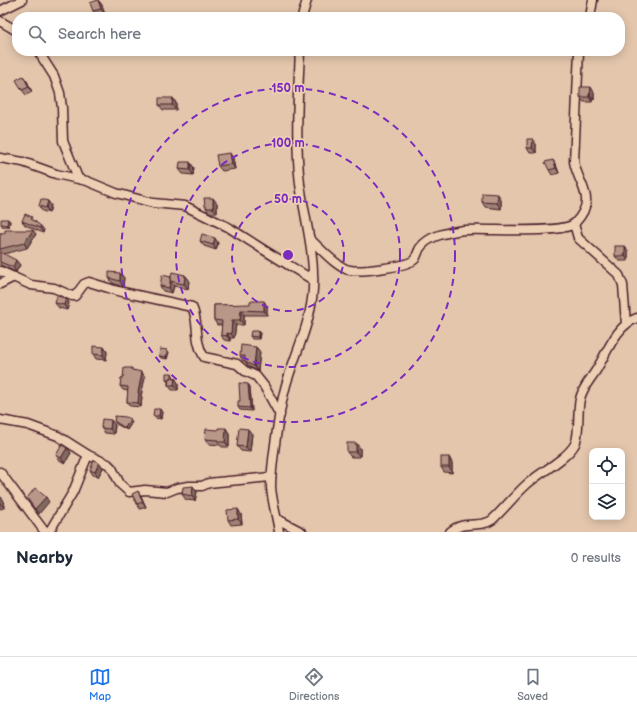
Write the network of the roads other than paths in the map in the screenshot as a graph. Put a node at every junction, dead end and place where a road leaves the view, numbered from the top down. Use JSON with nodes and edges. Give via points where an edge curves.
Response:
{"nodes":[{"id":1,"x":22,"y":0,"type":"edge"},
{"id":2,"x":307,"y":0,"type":"edge"},
{"id":3,"x":592,"y":0,"type":"edge"},
{"id":4,"x":0,"y":11,"type":"edge"},
{"id":5,"x":303,"y":12,"type":"edge"},
{"id":6,"x":591,"y":12,"type":"edge"},
{"id":7,"x":0,"y":21,"type":"edge"},
{"id":8,"x":12,"y":28,"type":"edge"},
{"id":9,"x":41,"y":56,"type":"edge"},
{"id":10,"x":300,"y":56,"type":"edge"},
{"id":11,"x":579,"y":56,"type":"edge"},
{"id":12,"x":0,"y":158,"type":"edge"},
{"id":13,"x":78,"y":178,"type":"junction"},
{"id":14,"x":574,"y":224,"type":"junction"},
{"id":15,"x":310,"y":238,"type":"junction"},
{"id":16,"x":0,"y":271,"type":"edge"},
{"id":17,"x":14,"y":277,"type":"junction"},
{"id":18,"x":313,"y":280,"type":"junction"},
{"id":19,"x":0,"y":284,"type":"edge"},
{"id":20,"x":636,"y":318,"type":"edge"},
{"id":21,"x":626,"y":324,"type":"junction"},
{"id":22,"x":280,"y":415,"type":"junction"},
{"id":23,"x":0,"y":420,"type":"edge"},
{"id":24,"x":88,"y":455,"type":"junction"},
{"id":25,"x":0,"y":472,"type":"edge"},
{"id":26,"x":272,"y":477,"type":"junction"},
{"id":27,"x":4,"y":483,"type":"edge"},
{"id":28,"x":277,"y":519,"type":"junction"},
{"id":29,"x":45,"y":532,"type":"edge"},
{"id":30,"x":49,"y":532,"type":"edge"},
{"id":31,"x":279,"y":532,"type":"edge"},
{"id":32,"x":302,"y":532,"type":"edge"},
{"id":33,"x":450,"y":532,"type":"edge"}],
"edges":[{"from":1,"to":4,"type":"street"},
{"from":2,"to":5,"type":"street"},
{"from":3,"to":6,"type":"street"},
{"from":7,"to":8,"type":"street"},
{"from":9,"to":13,"type":"street","via":[[54,76],[60,93],[63,140]]},
{"from":10,"to":15,"type":"street","via":[[298,153],[300,184]]},
{"from":11,"to":14,"type":"street","via":[[574,154],[575,168],[586,192],[586,201],[585,209]]},
{"from":12,"to":13,"type":"street","via":[[24,162],[52,173]]},
{"from":13,"to":18,"type":"street","via":[[116,193],[195,210],[228,227]]},
{"from":14,"to":15,"type":"street","via":[[543,230],[474,229],[452,232],[426,241],[415,259],[408,264],[350,270],[335,262]]},
{"from":14,"to":21,"type":"street","via":[[578,238],[619,275],[623,285]]},
{"from":15,"to":18,"type":"street"},
{"from":16,"to":17,"type":"street"},
{"from":17,"to":19,"type":"street"},
{"from":17,"to":22,"type":"street","via":[[30,285],[54,288],[72,296],[89,282],[192,307],[196,338],[204,357],[237,364],[256,376]]},
{"from":18,"to":22,"type":"street","via":[[310,311],[286,384]]},
{"from":20,"to":21,"type":"street"},
{"from":21,"to":33,"type":"street","via":[[617,334],[582,391],[575,445],[526,485],[492,520],[482,524],[462,525]]},
{"from":22,"to":26,"type":"street"},
{"from":23,"to":24,"type":"street","via":[[28,425],[58,436]]},
{"from":24,"to":26,"type":"street","via":[[108,464],[120,484],[129,492],[167,492],[176,488],[202,486],[214,482]]},
{"from":24,"to":30,"type":"street","via":[[73,492]]},
{"from":25,"to":27,"type":"street"},
{"from":26,"to":28,"type":"street","via":[[271,487]]},
{"from":27,"to":29,"type":"street"},
{"from":28,"to":31,"type":"street"},
{"from":28,"to":32,"type":"street"}]}
